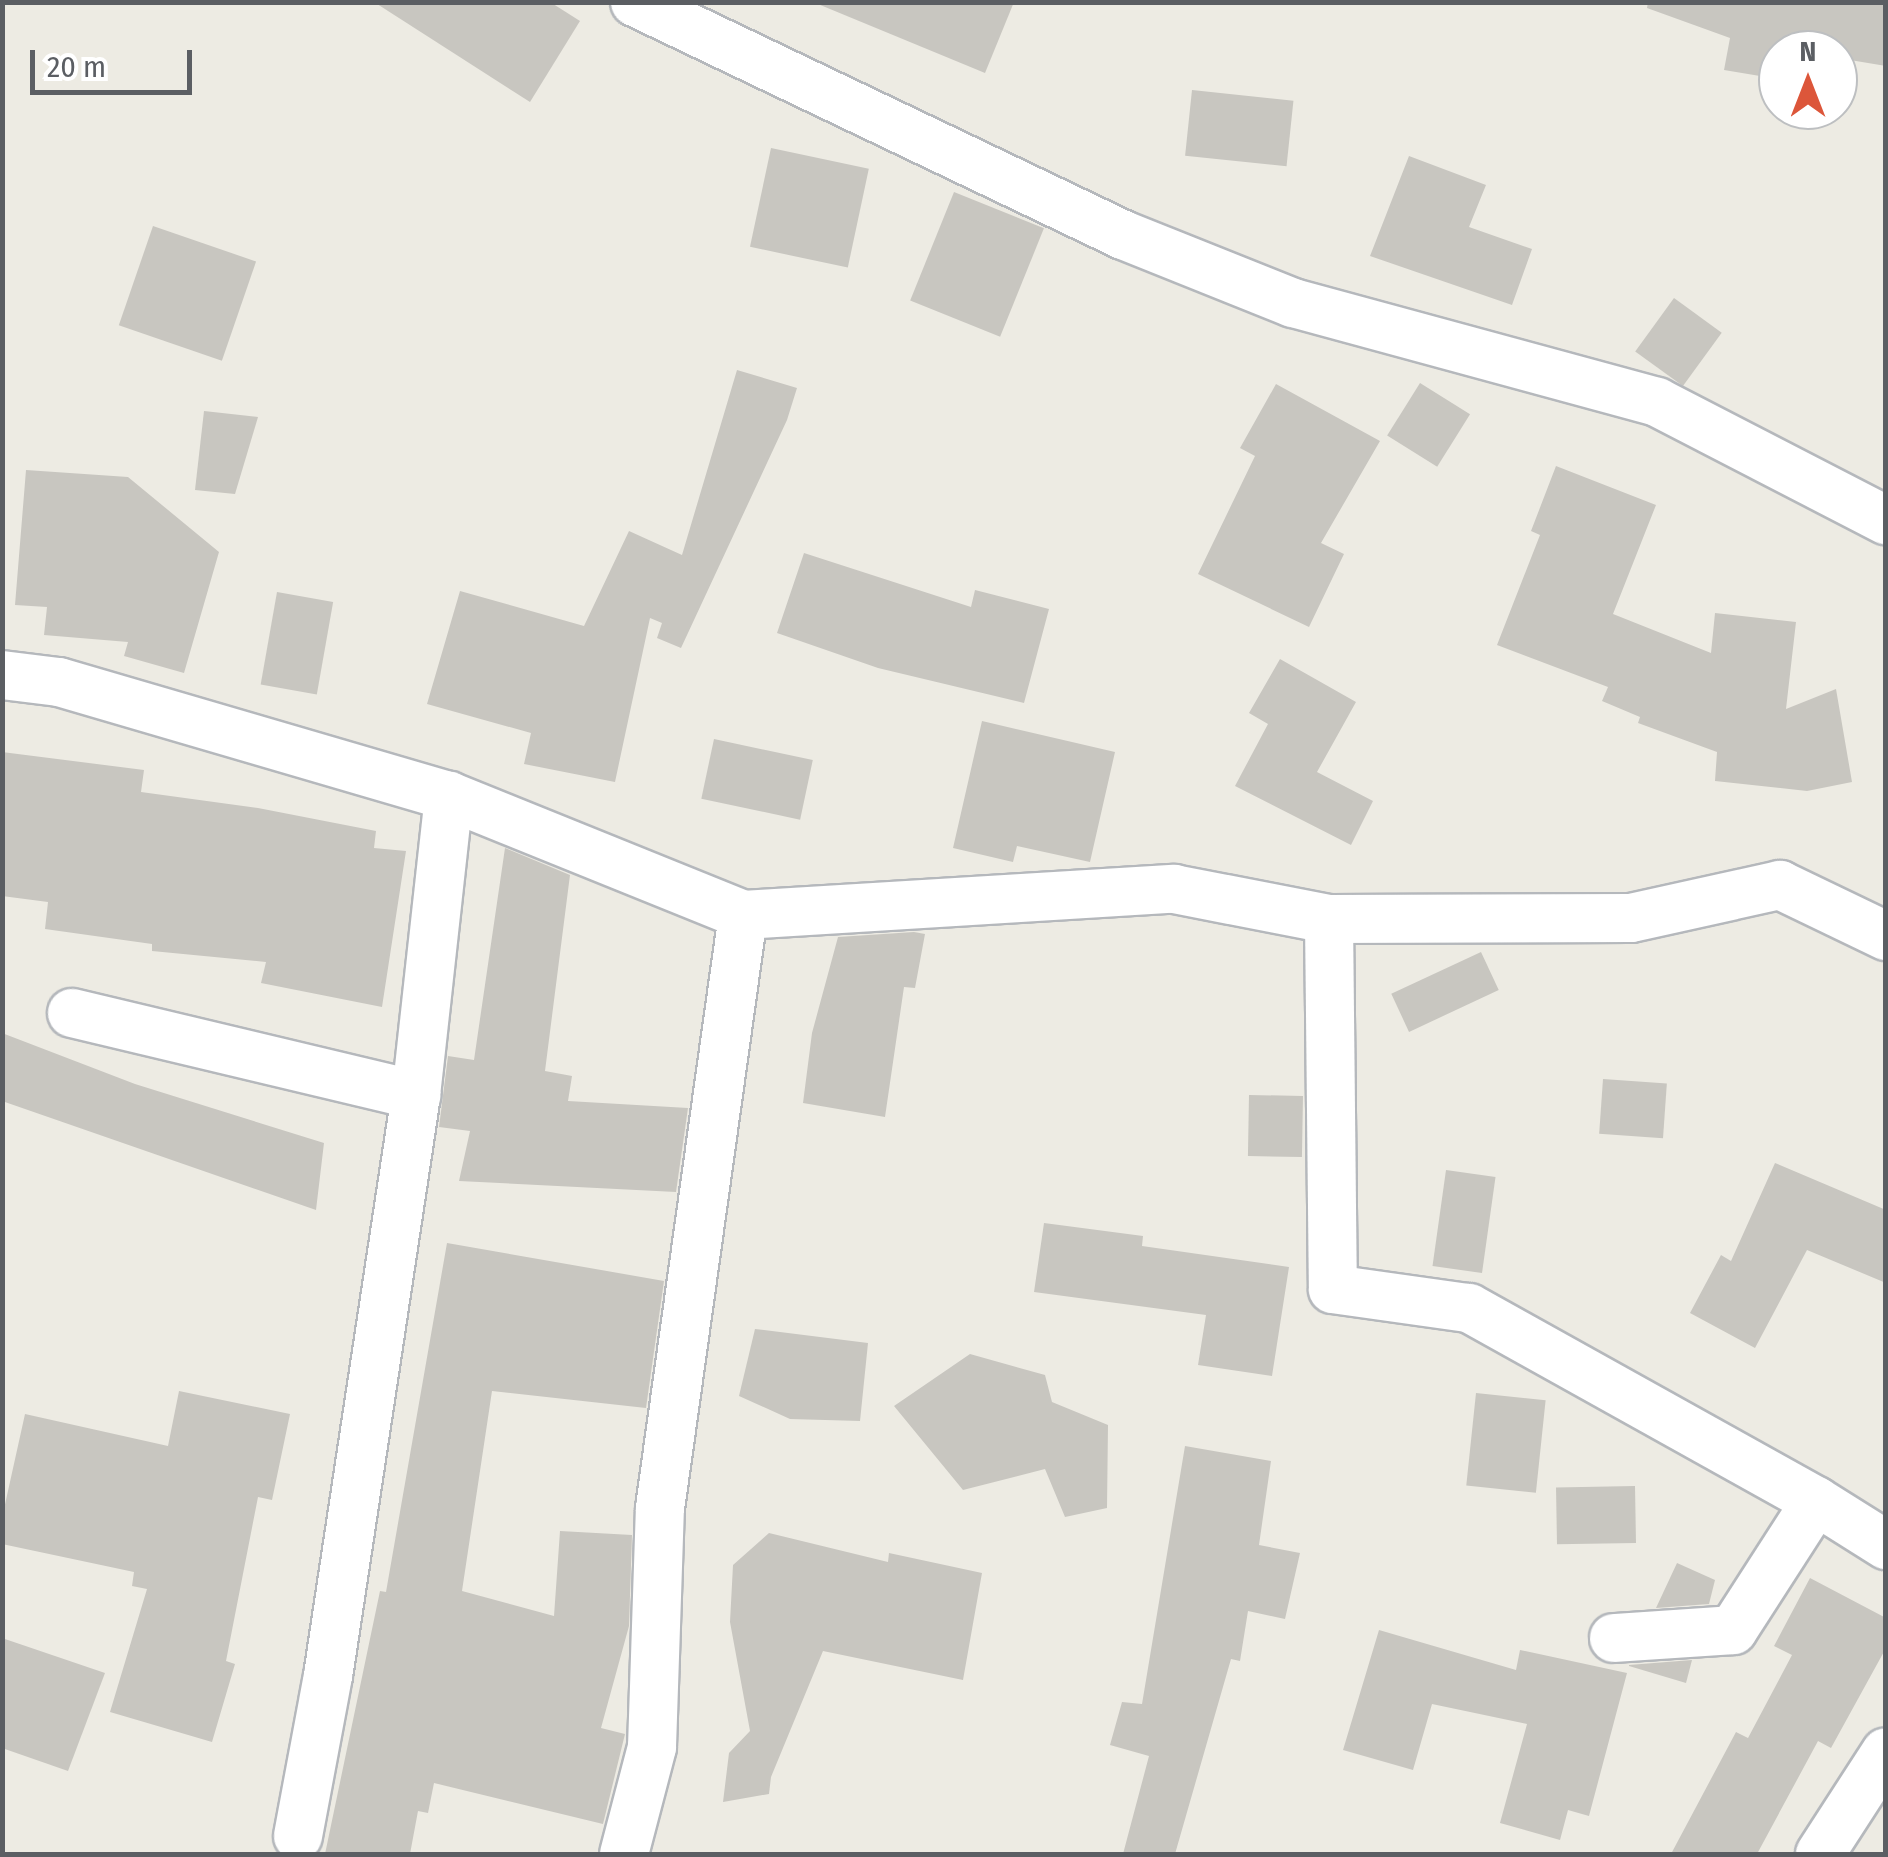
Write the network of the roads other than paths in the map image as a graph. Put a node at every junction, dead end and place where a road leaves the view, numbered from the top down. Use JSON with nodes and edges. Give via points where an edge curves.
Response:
{"nodes":[{"id":1,"x":635,"y":2,"type":"edge"},
{"id":2,"x":1886,"y":520,"type":"edge"},
{"id":3,"x":2,"y":676,"type":"edge"},
{"id":4,"x":449,"y":796,"type":"junction"},
{"id":5,"x":743,"y":915,"type":"junction"},
{"id":6,"x":1328,"y":919,"type":"junction"},
{"id":7,"x":1886,"y":936,"type":"edge"},
{"id":8,"x":72,"y":1013,"type":"dead end"},
{"id":9,"x":416,"y":1095,"type":"junction"},
{"id":10,"x":1816,"y":1501,"type":"junction"},
{"id":11,"x":1886,"y":1544,"type":"edge"},
{"id":12,"x":1614,"y":1638,"type":"dead end"},
{"id":13,"x":1886,"y":1752,"type":"edge"},
{"id":14,"x":298,"y":1836,"type":"dead end"},
{"id":15,"x":624,"y":1854,"type":"edge"},
{"id":16,"x":1820,"y":1854,"type":"edge"}],
"edges":[{"from":1,"to":2,"type":"street","via":[[1123,235],[1292,303],[1657,402]]},
{"from":3,"to":4,"type":"street","via":[[59,682]]},
{"from":4,"to":5,"type":"street"},
{"from":4,"to":9,"type":"street"},
{"from":5,"to":6,"type":"street","via":[[1174,889]]},
{"from":5,"to":15,"type":"street","via":[[660,1508],[652,1747]]},
{"from":6,"to":7,"type":"street","via":[[1631,918],[1780,885]]},
{"from":6,"to":10,"type":"street","via":[[1333,1290],[1469,1308]]},
{"from":8,"to":9,"type":"street"},
{"from":9,"to":14,"type":"street"},
{"from":10,"to":11,"type":"street"},
{"from":10,"to":12,"type":"street","via":[[1733,1630]]},
{"from":13,"to":16,"type":"street"}]}
